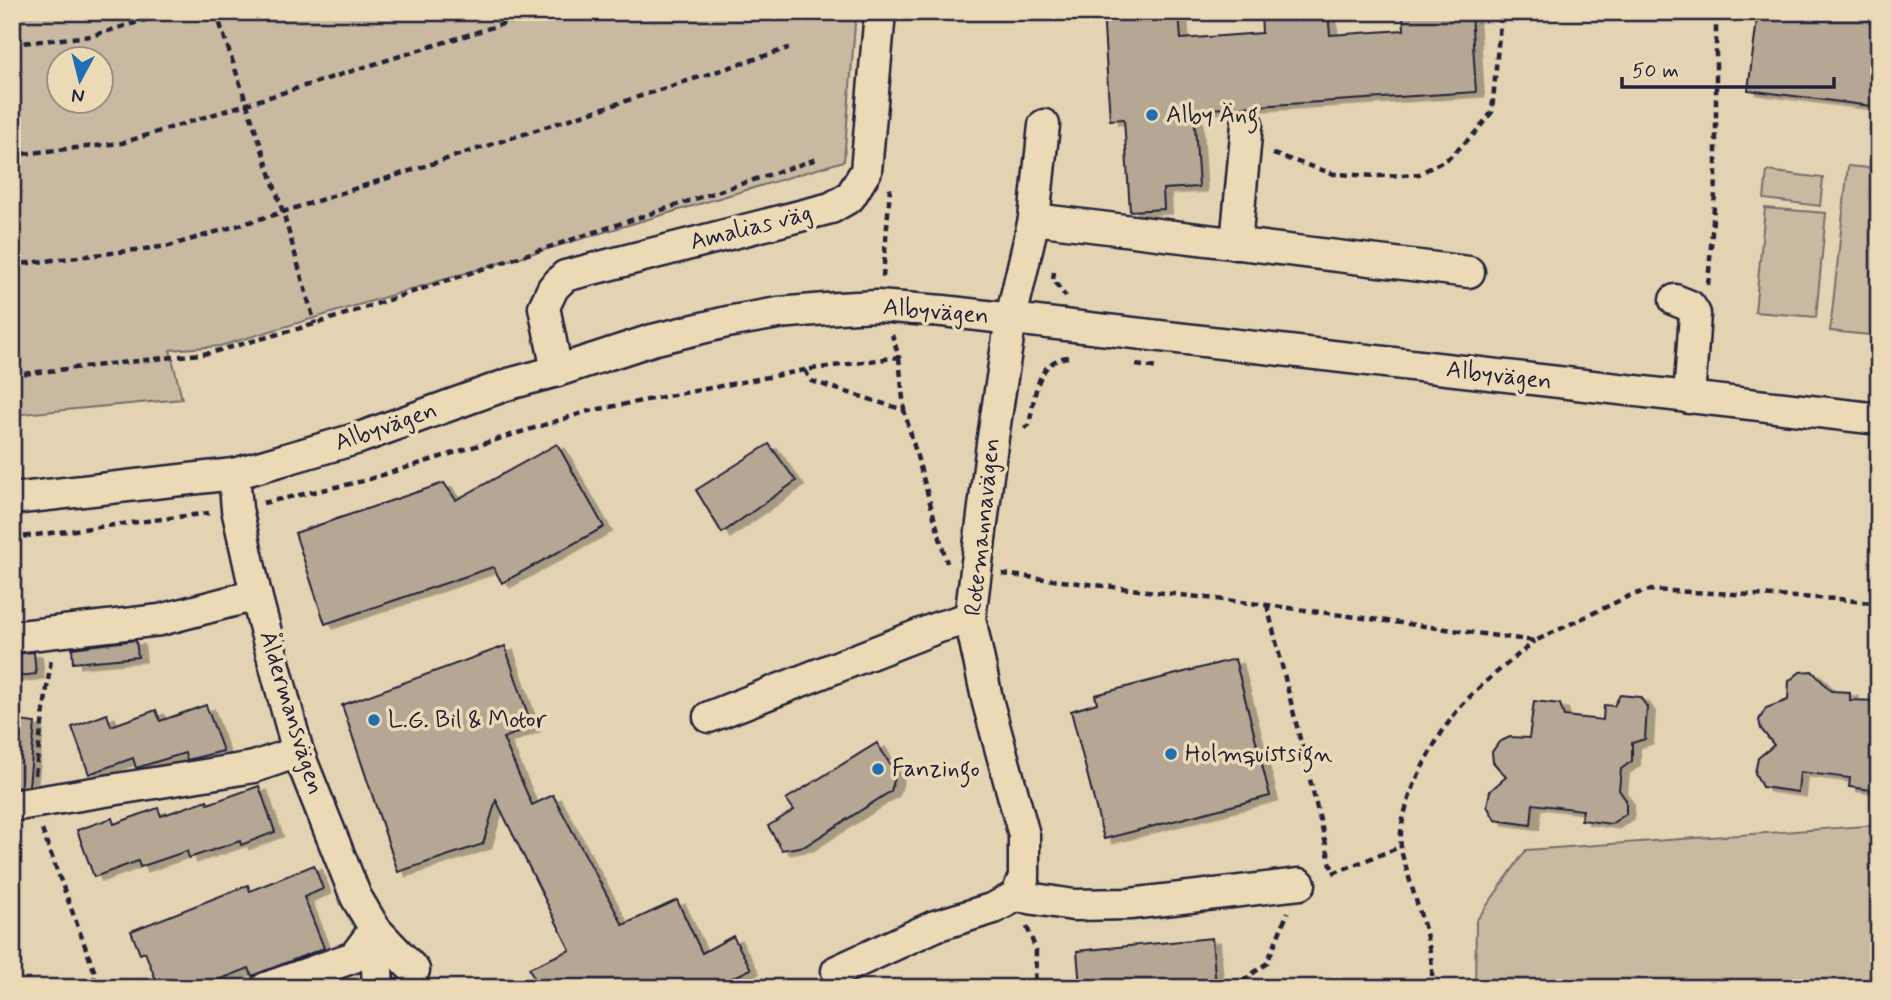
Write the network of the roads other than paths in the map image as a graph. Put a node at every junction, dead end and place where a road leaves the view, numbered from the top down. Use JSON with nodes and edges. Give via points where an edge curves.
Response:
{"nodes":[{"id":1,"x":880,"y":12,"type":"edge"},
{"id":2,"x":1044,"y":125,"type":"dead end"},
{"id":3,"x":1247,"y":134,"type":"road end"},
{"id":4,"x":1034,"y":219,"type":"junction"},
{"id":5,"x":1236,"y":244,"type":"junction"},
{"id":6,"x":1469,"y":272,"type":"dead end"},
{"id":7,"x":1675,"y":300,"type":"dead end"},
{"id":8,"x":1011,"y":318,"type":"junction"},
{"id":9,"x":557,"y":371,"type":"junction"},
{"id":10,"x":1689,"y":398,"type":"junction"},
{"id":11,"x":1879,"y":419,"type":"edge"},
{"id":12,"x":234,"y":474,"type":"junction"},
{"id":13,"x":12,"y":499,"type":"edge"},
{"id":14,"x":256,"y":595,"type":"junction"},
{"id":15,"x":970,"y":618,"type":"junction"},
{"id":16,"x":12,"y":637,"type":"edge"},
{"id":17,"x":709,"y":718,"type":"dead end"},
{"id":18,"x":298,"y":752,"type":"junction"},
{"id":19,"x":12,"y":806,"type":"edge"},
{"id":20,"x":1300,"y":884,"type":"dead end"},
{"id":21,"x":1016,"y":896,"type":"junction"},
{"id":22,"x":375,"y":929,"type":"junction"},
{"id":23,"x":414,"y":970,"type":"dead end"},
{"id":24,"x":837,"y":971,"type":"dead end"},
{"id":25,"x":266,"y":988,"type":"edge"},
{"id":26,"x":378,"y":988,"type":"edge"}],
"edges":[{"from":1,"to":9,"type":"street","name":"Amalias väg","via":[[866,171],[850,197],[831,208],[565,276],[552,288],[544,307]]},
{"from":2,"to":4,"type":"street","name":"Rotemannavägen"},
{"from":3,"to":5,"type":"street"},
{"from":4,"to":5,"type":"street"},
{"from":4,"to":8,"type":"street","name":"Rotemannavägen"},
{"from":5,"to":6,"type":"street"},
{"from":7,"to":10,"type":"street","via":[[1690,306],[1695,314]]},
{"from":8,"to":9,"type":"street","name":"Albyvägen","via":[[877,306],[778,313],[652,340]]},
{"from":8,"to":10,"type":"street","name":"Albyvägen"},
{"from":8,"to":15,"type":"street","name":"Rotemannavägen"},
{"from":9,"to":12,"type":"street","name":"Albyvägen","via":[[359,438]]},
{"from":10,"to":11,"type":"street","name":"Albyvägen"},
{"from":12,"to":13,"type":"street","name":"Albyvägen"},
{"from":12,"to":14,"type":"street","name":"Åldermansvägen"},
{"from":14,"to":16,"type":"street","via":[[160,620]]},
{"from":14,"to":18,"type":"street","name":"Åldermansvägen"},
{"from":15,"to":17,"type":"street"},
{"from":15,"to":21,"type":"street","name":"Rotemannavägen","via":[[1024,835],[1024,877]]},
{"from":18,"to":19,"type":"street","via":[[254,766]]},
{"from":18,"to":22,"type":"street","name":"Åldermansvägen","via":[[356,897]]},
{"from":20,"to":21,"type":"street","via":[[1130,904],[1073,905]]},
{"from":21,"to":24,"type":"street","via":[[994,908],[935,926]]},
{"from":22,"to":23,"type":"street","name":"Åldermansvägen"},
{"from":22,"to":25,"type":"street","via":[[354,957]]},
{"from":22,"to":26,"type":"street"}]}
